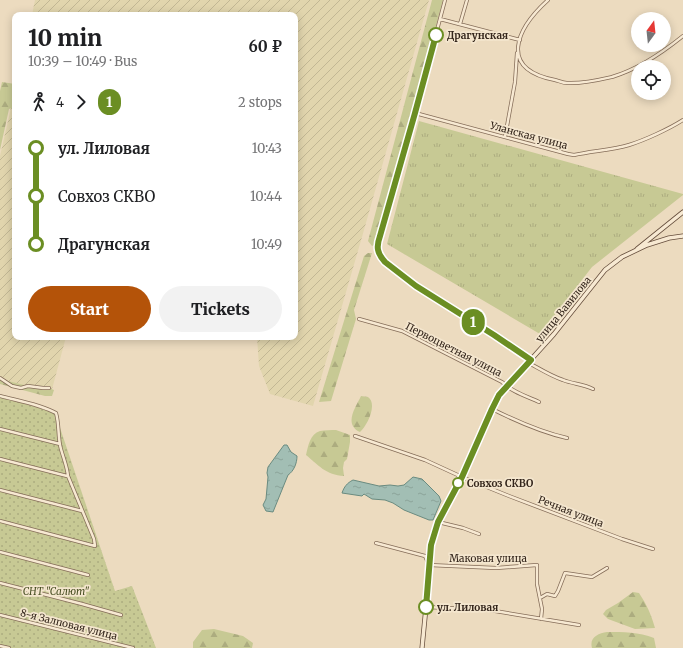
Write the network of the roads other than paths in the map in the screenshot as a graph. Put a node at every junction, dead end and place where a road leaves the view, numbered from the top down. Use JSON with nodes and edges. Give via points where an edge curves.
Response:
{"nodes":[{"id":1,"x":445,"y":0,"type":"edge"},
{"id":2,"x":468,"y":0,"type":"edge"},
{"id":3,"x":548,"y":0,"type":"edge"},
{"id":4,"x":440,"y":19,"type":"junction"},
{"id":5,"x":460,"y":24,"type":"junction"},
{"id":6,"x":683,"y":36,"type":"edge"},
{"id":7,"x":520,"y":40,"type":"junction"},
{"id":8,"x":518,"y":49,"type":"junction"},
{"id":9,"x":415,"y":113,"type":"junction"},
{"id":10,"x":683,"y":120,"type":"edge"},
{"id":11,"x":505,"y":138,"type":"junction"},
{"id":12,"x":683,"y":212,"type":"edge"},
{"id":13,"x":683,"y":236,"type":"edge"},
{"id":14,"x":631,"y":253,"type":"junction"},
{"id":15,"x":359,"y":319,"type":"dead end"},
{"id":16,"x":530,"y":362,"type":"junction"},
{"id":17,"x":0,"y":378,"type":"edge"},
{"id":18,"x":507,"y":387,"type":"junction"},
{"id":19,"x":49,"y":388,"type":"dead end"},
{"id":20,"x":593,"y":389,"type":"dead end"},
{"id":21,"x":0,"y":396,"type":"edge"},
{"id":22,"x":539,"y":402,"type":"dead end"},
{"id":23,"x":492,"y":409,"type":"junction"},
{"id":24,"x":0,"y":429,"type":"edge"},
{"id":25,"x":355,"y":436,"type":"dead end"},
{"id":26,"x":567,"y":438,"type":"dead end"},
{"id":27,"x":60,"y":444,"type":"junction"},
{"id":28,"x":0,"y":460,"type":"edge"},
{"id":29,"x":68,"y":476,"type":"junction"},
{"id":30,"x":462,"y":477,"type":"junction"},
{"id":31,"x":0,"y":490,"type":"edge"},
{"id":32,"x":82,"y":511,"type":"junction"},
{"id":33,"x":0,"y":522,"type":"edge"},
{"id":34,"x":438,"y":522,"type":"junction"},
{"id":35,"x":480,"y":534,"type":"dead end"},
{"id":36,"x":376,"y":543,"type":"dead end"},
{"id":37,"x":652,"y":549,"type":"dead end"},
{"id":38,"x":0,"y":552,"type":"edge"},
{"id":39,"x":429,"y":565,"type":"junction"},
{"id":40,"x":607,"y":568,"type":"dead end"},
{"id":41,"x":88,"y":574,"type":"dead end"},
{"id":42,"x":0,"y":583,"type":"edge"},
{"id":43,"x":540,"y":598,"type":"junction"},
{"id":44,"x":426,"y":607,"type":"junction"},
{"id":45,"x":0,"y":615,"type":"edge"},
{"id":46,"x":121,"y":615,"type":"dead end"},
{"id":47,"x":541,"y":619,"type":"junction"},
{"id":48,"x":579,"y":626,"type":"dead end"},
{"id":49,"x":0,"y":646,"type":"edge"},
{"id":50,"x":9,"y":648,"type":"edge"},
{"id":51,"x":134,"y":648,"type":"edge"},
{"id":52,"x":422,"y":648,"type":"edge"}],
"edges":[{"from":1,"to":4,"type":"street"},
{"from":2,"to":5,"type":"street"},
{"from":3,"to":7,"type":"street","via":[[531,18]]},
{"from":4,"to":5,"type":"street"},
{"from":4,"to":9,"type":"street"},
{"from":5,"to":7,"type":"street"},
{"from":6,"to":8,"type":"street","via":[[666,50],[637,67],[585,82],[567,83],[536,74],[522,64]]},
{"from":7,"to":8,"type":"street"},
{"from":8,"to":11,"type":"street"},
{"from":9,"to":11,"type":"street","name":"Уланская улица"},
{"from":9,"to":16,"type":"street","via":[[379,239],[379,253],[385,262],[416,286],[494,335]]},
{"from":10,"to":11,"type":"street","name":"Уланская улица","via":[[629,145],[574,154]]},
{"from":12,"to":14,"type":"street","name":"улица Вавилова"},
{"from":13,"to":14,"type":"street","name":"улица Вавилова","via":[[647,245]]},
{"from":14,"to":16,"type":"street","name":"улица Вавилова","via":[[606,270]]},
{"from":15,"to":18,"type":"street","name":"Первоцветная улица","via":[[402,331],[502,382]]},
{"from":16,"to":18,"type":"street","name":"улица Вавилова"},
{"from":16,"to":20,"type":"street","via":[[563,380]]},
{"from":17,"to":19,"type":"street","via":[[12,386]]},
{"from":18,"to":22,"type":"street","name":"Первоцветная улица"},
{"from":18,"to":23,"type":"street","name":"улица Вавилова","via":[[499,395]]},
{"from":21,"to":27,"type":"street","via":[[56,413]]},
{"from":23,"to":26,"type":"street","via":[[548,434]]},
{"from":23,"to":30,"type":"street","name":"улица Вавилова"},
{"from":24,"to":27,"type":"street"},
{"from":25,"to":30,"type":"street","name":"Речная улица","via":[[425,460]]},
{"from":27,"to":29,"type":"street"},
{"from":28,"to":29,"type":"street"},
{"from":29,"to":32,"type":"street"},
{"from":30,"to":34,"type":"street","name":"улица Вавилова"},
{"from":30,"to":37,"type":"street","name":"Речная улица"},
{"from":31,"to":32,"type":"street"},
{"from":32,"to":33,"type":"street","via":[[95,546]]},
{"from":34,"to":35,"type":"street"},
{"from":34,"to":39,"type":"street","name":"улица Вавилова","via":[[431,545]]},
{"from":36,"to":39,"type":"street","via":[[425,556]]},
{"from":38,"to":41,"type":"street"},
{"from":39,"to":43,"type":"street","name":"Маковая улица","via":[[496,568],[537,565]]},
{"from":39,"to":44,"type":"street","name":"улица Вавилова"},
{"from":40,"to":43,"type":"street","via":[[592,577],[565,573],[555,596],[547,594]]},
{"from":42,"to":46,"type":"street"},
{"from":43,"to":47,"type":"street","name":"Маковая улица"},
{"from":44,"to":47,"type":"street","via":[[489,610]]},
{"from":44,"to":52,"type":"street","name":"улица Вавилова"},
{"from":45,"to":51,"type":"street","name":"8-я Залповая улица"},
{"from":47,"to":48,"type":"street"},
{"from":49,"to":50,"type":"street"}]}
